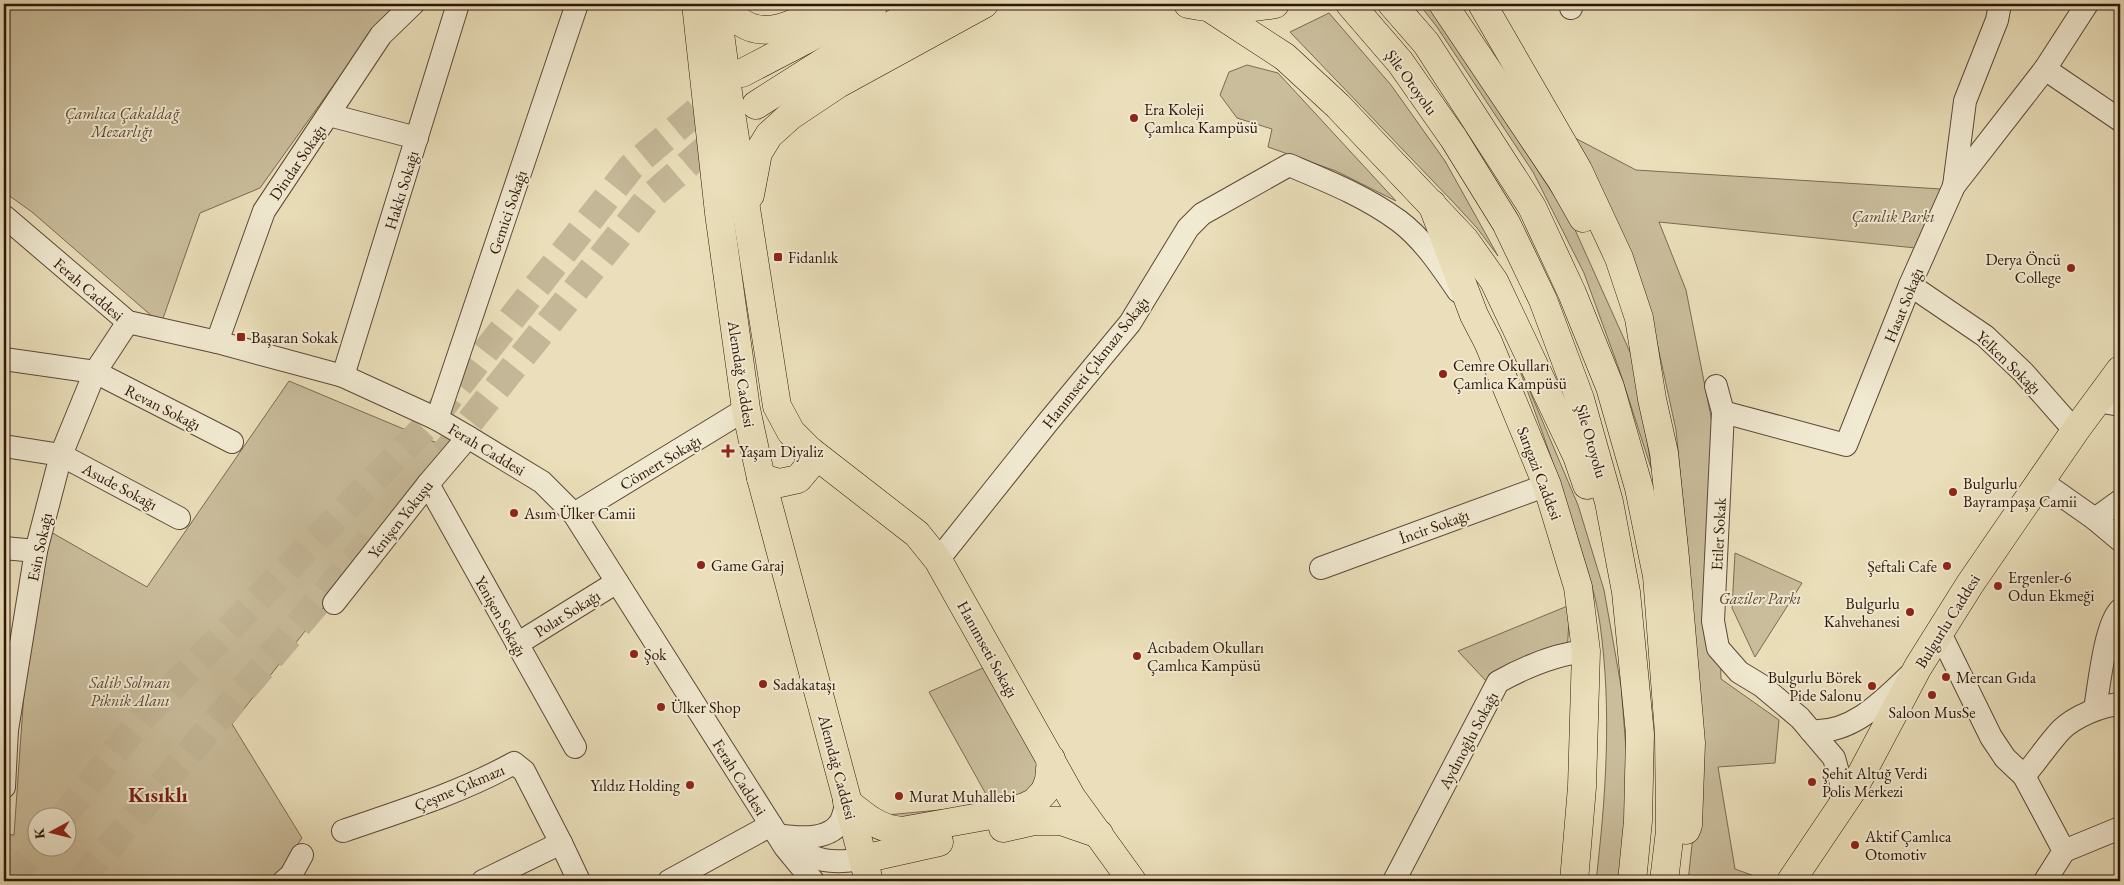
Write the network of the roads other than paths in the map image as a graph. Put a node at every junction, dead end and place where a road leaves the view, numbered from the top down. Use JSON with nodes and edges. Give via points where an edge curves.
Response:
{"nodes":[{"id":1,"x":413,"y":4,"type":"edge"},
{"id":2,"x":458,"y":4,"type":"edge"},
{"id":3,"x":577,"y":4,"type":"edge"},
{"id":4,"x":696,"y":4,"type":"edge"},
{"id":5,"x":716,"y":4,"type":"edge"},
{"id":6,"x":724,"y":4,"type":"edge"},
{"id":7,"x":833,"y":4,"type":"edge"},
{"id":8,"x":874,"y":4,"type":"edge"},
{"id":9,"x":932,"y":4,"type":"edge"},
{"id":10,"x":984,"y":4,"type":"edge"},
{"id":11,"x":1275,"y":4,"type":"edge"},
{"id":12,"x":1350,"y":4,"type":"edge"},
{"id":13,"x":1392,"y":4,"type":"edge"},
{"id":14,"x":1443,"y":4,"type":"edge"},
{"id":15,"x":1482,"y":4,"type":"edge"},
{"id":16,"x":2000,"y":4,"type":"edge"},
{"id":17,"x":2087,"y":4,"type":"edge"},
{"id":18,"x":1199,"y":6,"type":"edge"},
{"id":19,"x":2045,"y":70,"type":"junction"},
{"id":20,"x":742,"y":73,"type":"tunnel mouth"},
{"id":21,"x":756,"y":105,"type":"tunnel mouth"},
{"id":22,"x":329,"y":115,"type":"junction"},
{"id":23,"x":2120,"y":120,"type":"edge"},
{"id":24,"x":417,"y":138,"type":"junction"},
{"id":25,"x":1289,"y":165,"type":"joint"},
{"id":26,"x":1954,"y":186,"type":"junction"},
{"id":27,"x":1431,"y":203,"type":"junction"},
{"id":28,"x":747,"y":214,"type":"junction"},
{"id":29,"x":4,"y":216,"type":"edge"},
{"id":30,"x":1910,"y":285,"type":"junction"},
{"id":31,"x":1474,"y":315,"type":"junction"},
{"id":32,"x":128,"y":322,"type":"junction"},
{"id":33,"x":218,"y":342,"type":"junction"},
{"id":34,"x":4,"y":359,"type":"edge"},
{"id":35,"x":2120,"y":370,"type":"edge"},
{"id":36,"x":95,"y":372,"type":"junction"},
{"id":37,"x":343,"y":376,"type":"junction"},
{"id":38,"x":1716,"y":386,"type":"dead end"},
{"id":39,"x":1652,"y":398,"type":"junction"},
{"id":40,"x":2109,"y":403,"type":"edge"},
{"id":41,"x":746,"y":409,"type":"junction"},
{"id":42,"x":1723,"y":412,"type":"junction"},
{"id":43,"x":437,"y":419,"type":"junction"},
{"id":44,"x":2075,"y":431,"type":"junction"},
{"id":45,"x":468,"y":437,"type":"junction"},
{"id":46,"x":232,"y":442,"type":"dead end"},
{"id":47,"x":4,"y":446,"type":"edge"},
{"id":48,"x":809,"y":450,"type":"junction"},
{"id":49,"x":61,"y":455,"type":"junction"},
{"id":50,"x":761,"y":478,"type":"junction"},
{"id":51,"x":2041,"y":481,"type":"junction"},
{"id":52,"x":428,"y":484,"type":"junction"},
{"id":53,"x":1547,"y":484,"type":"junction"},
{"id":54,"x":2120,"y":501,"type":"edge"},
{"id":55,"x":574,"y":514,"type":"junction"},
{"id":56,"x":179,"y":518,"type":"dead end"},
{"id":57,"x":2095,"y":519,"type":"junction"},
{"id":58,"x":2120,"y":540,"type":"edge"},
{"id":59,"x":4,"y":548,"type":"edge"},
{"id":60,"x":36,"y":551,"type":"junction"},
{"id":61,"x":938,"y":560,"type":"junction"},
{"id":62,"x":1321,"y":568,"type":"dead end"},
{"id":63,"x":618,"y":582,"type":"junction"},
{"id":64,"x":334,"y":603,"type":"dead end"},
{"id":65,"x":2120,"y":610,"type":"edge"},
{"id":66,"x":1940,"y":633,"type":"junction"},
{"id":67,"x":13,"y":634,"type":"edge"},
{"id":68,"x":517,"y":644,"type":"junction"},
{"id":69,"x":1586,"y":651,"type":"junction"},
{"id":70,"x":1918,"y":667,"type":"junction"},
{"id":71,"x":2120,"y":704,"type":"edge"},
{"id":72,"x":2094,"y":709,"type":"junction"},
{"id":73,"x":6,"y":730,"type":"edge"},
{"id":74,"x":1811,"y":731,"type":"junction"},
{"id":75,"x":1640,"y":734,"type":"junction"},
{"id":76,"x":575,"y":747,"type":"dead end"},
{"id":77,"x":1051,"y":759,"type":"junction"},
{"id":78,"x":2024,"y":776,"type":"junction"},
{"id":79,"x":4,"y":788,"type":"edge"},
{"id":80,"x":847,"y":802,"type":"junction"},
{"id":81,"x":1841,"y":806,"type":"junction"},
{"id":82,"x":2120,"y":828,"type":"edge"},
{"id":83,"x":774,"y":830,"type":"junction"},
{"id":84,"x":343,"y":831,"type":"dead end"},
{"id":85,"x":1099,"y":834,"type":"junction"},
{"id":86,"x":561,"y":843,"type":"junction"},
{"id":87,"x":2064,"y":851,"type":"junction"},
{"id":88,"x":302,"y":855,"type":"dead end"},
{"id":89,"x":866,"y":870,"type":"edge"},
{"id":90,"x":284,"y":881,"type":"edge"},
{"id":91,"x":483,"y":881,"type":"edge"},
{"id":92,"x":579,"y":881,"type":"edge"},
{"id":93,"x":669,"y":881,"type":"edge"},
{"id":94,"x":813,"y":881,"type":"edge"},
{"id":95,"x":1132,"y":881,"type":"edge"},
{"id":96,"x":1394,"y":881,"type":"edge"},
{"id":97,"x":1574,"y":881,"type":"edge"},
{"id":98,"x":1632,"y":881,"type":"edge"},
{"id":99,"x":1664,"y":881,"type":"edge"},
{"id":100,"x":1668,"y":881,"type":"edge"},
{"id":101,"x":1791,"y":881,"type":"edge"},
{"id":102,"x":2044,"y":881,"type":"edge"}],
"edges":[{"from":1,"to":22,"type":"street","name":"Dindar Sokağı","via":[[381,34]]},
{"from":2,"to":24,"type":"street","name":"Hakkı Sokağı"},
{"from":3,"to":43,"type":"street","name":"Gemici Sokağı"},
{"from":4,"to":41,"type":"main road","name":"Alemdağ Caddesi","via":[[719,213]]},
{"from":5,"to":28,"type":"main road","name":"Alemdağ Caddesi"},
{"from":6,"to":7,"type":"main road","via":[[742,23],[767,31]]},
{"from":8,"to":20,"type":"main road"},
{"from":9,"to":21,"type":"main road","via":[[842,51]]},
{"from":10,"to":28,"type":"main road","via":[[838,84],[790,116],[769,136],[758,154]]},
{"from":11,"to":18,"type":"main road","via":[[1243,9]]},
{"from":12,"to":75,"type":"main road","name":"Şile Otoyolu","via":[[1400,62],[1454,139],[1506,223],[1543,300],[1580,399],[1609,502],[1626,592]]},
{"from":13,"to":99,"type":"main road","name":"Şile Otoyolu","via":[[1426,43],[1532,207],[1572,293],[1610,387],[1634,470],[1657,576],[1669,734],[1670,831]]},
{"from":14,"to":39,"type":"main road","via":[[1562,181],[1587,224],[1629,321]]},
{"from":15,"to":39,"type":"main road","via":[[1578,170],[1619,258],[1639,318]]},
{"from":16,"to":26,"type":"street","via":[[1997,20],[1965,101]]},
{"from":17,"to":19,"type":"street","name":"Hasat Sokağı"},
{"from":18,"to":27,"type":"main road","via":[[1285,57],[1338,106]]},
{"from":19,"to":23,"type":"street"},
{"from":19,"to":26,"type":"street","name":"Hasat Sokağı"},
{"from":22,"to":24,"type":"street"},
{"from":22,"to":33,"type":"street","name":"Dindar Sokağı","via":[[264,211]]},
{"from":24,"to":37,"type":"street","name":"Hakkı Sokağı"},
{"from":25,"to":31,"type":"street","name":"Sarıgazi Caddesi","via":[[1350,191],[1400,221],[1432,254]]},
{"from":25,"to":61,"type":"street","name":"Hanımseti Çıkmazı Sokağı","via":[[1202,214],[1188,228],[1130,323]]},
{"from":26,"to":30,"type":"street","name":"Hasat Sokağı"},
{"from":27,"to":31,"type":"main road"},
{"from":27,"to":75,"type":"main road","via":[[1465,240],[1494,281],[1577,456],[1590,493],[1614,595]]},
{"from":28,"to":48,"type":"main road","name":"Alemdağ Caddesi","via":[[777,406],[792,432]]},
{"from":29,"to":32,"type":"street","name":"Ferah Caddesi"},
{"from":30,"to":42,"type":"street","name":"Hasat Sokağı","via":[[1846,445]]},
{"from":30,"to":44,"type":"street","name":"Yelken Sokağı","via":[[1985,336],[2023,372]]},
{"from":31,"to":53,"type":"main road","name":"Sarıgazi Caddesi"},
{"from":32,"to":33,"type":"street","name":"Ferah Caddesi"},
{"from":32,"to":36,"type":"street","name":"Esin Sokağı"},
{"from":33,"to":37,"type":"street","name":"Ferah Caddesi"},
{"from":34,"to":36,"type":"street","name":"Revan Sokağı"},
{"from":35,"to":40,"type":"main road","name":"Bulgurlu Caddesi"},
{"from":36,"to":46,"type":"street","name":"Revan Sokağı"},
{"from":36,"to":49,"type":"street","name":"Esin Sokağı"},
{"from":37,"to":43,"type":"street","name":"Ferah Caddesi"},
{"from":38,"to":42,"type":"street","name":"Etiler Sokak"},
{"from":39,"to":100,"type":"main road","via":[[1664,453],[1691,743],[1688,825]]},
{"from":40,"to":44,"type":"main road","name":"Bulgurlu Caddesi"},
{"from":41,"to":50,"type":"main road","name":"Alemdağ Caddesi"},
{"from":41,"to":55,"type":"street","name":"Cömert Sokağı"},
{"from":42,"to":74,"type":"street","name":"Etiler Sokak","via":[[1713,622],[1718,648],[1739,672],[1762,686]]},
{"from":43,"to":45,"type":"street","name":"Ferah Caddesi"},
{"from":44,"to":51,"type":"main road","name":"Bulgurlu Caddesi"},
{"from":45,"to":52,"type":"street","name":"Yenişen Yokuşu"},
{"from":45,"to":55,"type":"street","name":"Ferah Caddesi","via":[[542,482]]},
{"from":47,"to":49,"type":"street","name":"Asude Sokağı"},
{"from":48,"to":50,"type":"main road","via":[[809,466],[798,479],[780,483]]},
{"from":48,"to":61,"type":"main road","name":"Hanımseti Sokağı","via":[[917,534]]},
{"from":49,"to":56,"type":"street","name":"Asude Sokağı"},
{"from":49,"to":60,"type":"street","name":"Esin Sokağı"},
{"from":50,"to":80,"type":"main road","name":"Alemdağ Caddesi"},
{"from":51,"to":57,"type":"street"},
{"from":51,"to":66,"type":"main road","name":"Bulgurlu Caddesi"},
{"from":52,"to":64,"type":"street","name":"Yenişen Yokuşu"},
{"from":52,"to":68,"type":"street","name":"Yenişen Sokağı"},
{"from":53,"to":62,"type":"street","name":"İncir Sokağı"},
{"from":53,"to":69,"type":"main road","name":"Sarıgazi Caddesi","via":[[1578,587]]},
{"from":54,"to":57,"type":"street"},
{"from":55,"to":63,"type":"street","name":"Ferah Caddesi"},
{"from":57,"to":58,"type":"street"},
{"from":59,"to":60,"type":"street"},
{"from":60,"to":67,"type":"street","name":"Esin Sokağı"},
{"from":61,"to":77,"type":"main road","name":"Hanımseti Sokağı"},
{"from":63,"to":68,"type":"street","name":"Polat Sokağı"},
{"from":63,"to":83,"type":"street","name":"Ferah Caddesi"},
{"from":65,"to":72,"type":"street","via":[[2108,640]]},
{"from":66,"to":70,"type":"main road","name":"Bulgurlu Caddesi"},
{"from":66,"to":78,"type":"street","via":[[1991,737],[2005,758]]},
{"from":67,"to":73,"type":"street","name":"Esin Sokağı"},
{"from":68,"to":76,"type":"street","name":"Yenişen Sokağı"},
{"from":69,"to":96,"type":"street","name":"Aydınoğlu Sokağı","via":[[1526,668],[1498,682]]},
{"from":69,"to":97,"type":"main road","name":"Sarıgazi Caddesi","via":[[1582,787]]},
{"from":70,"to":74,"type":"street","via":[[1869,713],[1824,732]]},
{"from":70,"to":81,"type":"main road","name":"Bulgurlu Caddesi","via":[[1855,786]]},
{"from":71,"to":72,"type":"street"},
{"from":72,"to":78,"type":"street","via":[[2062,729]]},
{"from":73,"to":79,"type":"street","name":"Esin Sokağı"},
{"from":74,"to":81,"type":"street","name":"Etiler Sokak","via":[[1834,758],[1841,783]]},
{"from":75,"to":98,"type":"main road","name":"Şile Otoyolu","via":[[1638,821]]},
{"from":77,"to":80,"type":"main road","via":[[1045,791],[1035,802],[1008,812],[902,831],[888,830],[870,821]]},
{"from":77,"to":85,"type":"main road","name":"Hanımseti Sokağı","via":[[1072,798]]},
{"from":78,"to":87,"type":"street"},
{"from":80,"to":83,"type":"street","via":[[841,820],[828,831],[803,838]]},
{"from":80,"to":89,"type":"main road","name":"Alemdağ Caddesi"},
{"from":81,"to":101,"type":"main road","name":"Bulgurlu Caddesi"},
{"from":82,"to":87,"type":"street"},
{"from":83,"to":89,"type":"street","via":[[810,857]]},
{"from":83,"to":93,"type":"street"},
{"from":83,"to":94,"type":"street","name":"Ferah Caddesi"},
{"from":84,"to":86,"type":"street","name":"Çeşme Çıkmazı","via":[[420,805],[514,763],[524,770]]},
{"from":85,"to":89,"type":"main road","via":[[1061,821],[1034,821]]},
{"from":85,"to":95,"type":"main road","name":"Hanımseti Sokağı"},
{"from":86,"to":91,"type":"street"},
{"from":86,"to":92,"type":"street"},
{"from":87,"to":102,"type":"street"},
{"from":88,"to":90,"type":"street"}]}
